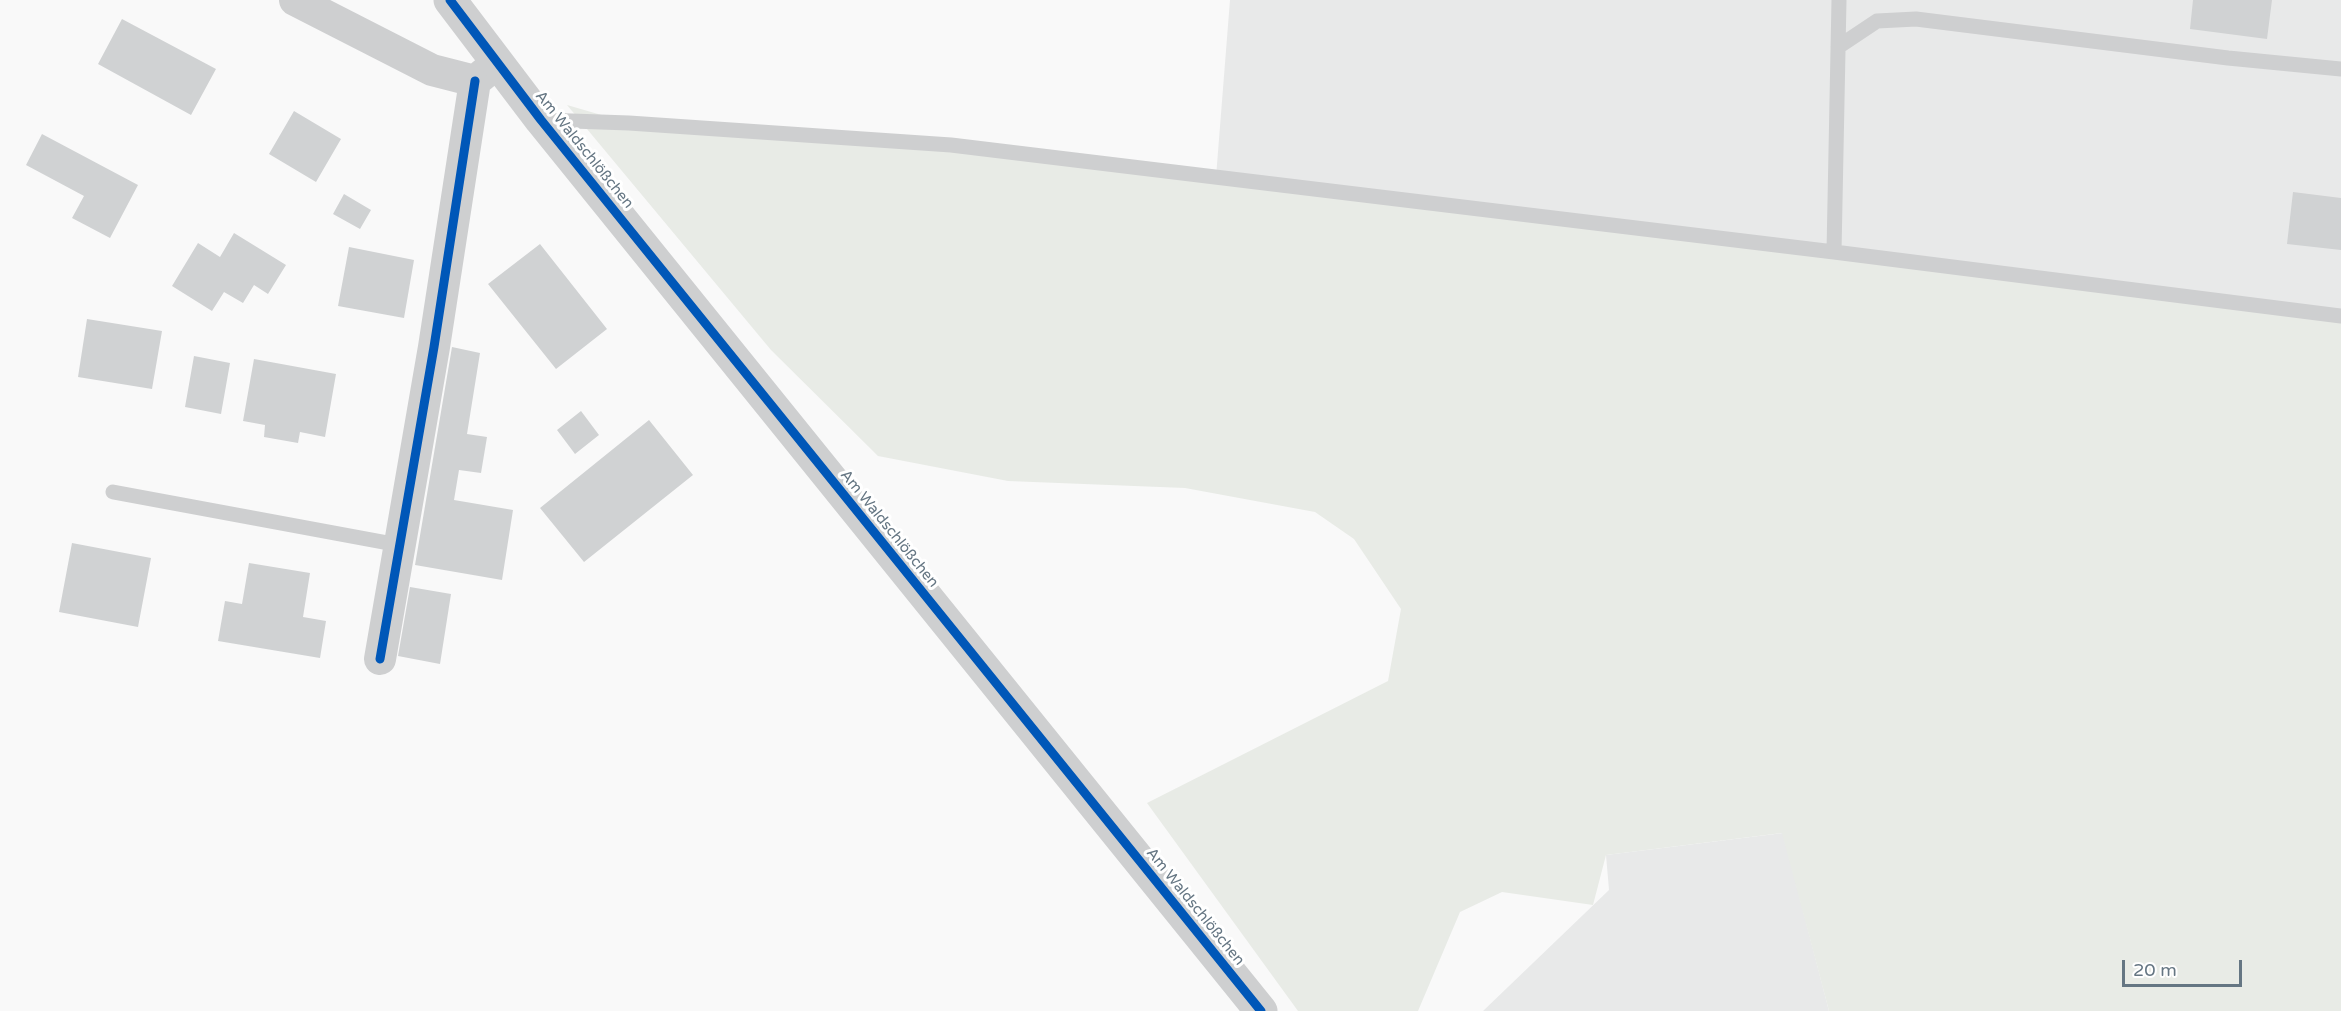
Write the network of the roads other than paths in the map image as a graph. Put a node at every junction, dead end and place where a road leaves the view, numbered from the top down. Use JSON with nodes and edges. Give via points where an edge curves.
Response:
{"nodes":[{"id":1,"x":296,"y":0,"type":"edge"},
{"id":2,"x":450,"y":0,"type":"edge"},
{"id":3,"x":1839,"y":0,"type":"edge"},
{"id":4,"x":1838,"y":47,"type":"junction"},
{"id":5,"x":2341,"y":69,"type":"edge"},
{"id":6,"x":486,"y":72,"type":"junction"},
{"id":7,"x":541,"y":120,"type":"junction"},
{"id":8,"x":1834,"y":252,"type":"junction"},
{"id":9,"x":2341,"y":316,"type":"edge"},
{"id":10,"x":113,"y":492,"type":"dead end"},
{"id":11,"x":399,"y":545,"type":"junction"},
{"id":12,"x":380,"y":659,"type":"dead end"},
{"id":13,"x":1261,"y":1011,"type":"edge"}],
"edges":[{"from":1,"to":6,"type":"street","via":[[432,70]]},
{"from":2,"to":6,"type":"street","name":"Am Waldschlößchen"},
{"from":3,"to":4,"type":"lane"},
{"from":4,"to":5,"type":"lane","via":[[1877,21],[1916,19]]},
{"from":4,"to":8,"type":"lane"},
{"from":6,"to":7,"type":"street","name":"Am Waldschlößchen"},
{"from":6,"to":11,"type":"street"},
{"from":7,"to":8,"type":"lane","via":[[951,145]]},
{"from":7,"to":13,"type":"street","name":"Am Waldschlößchen"},
{"from":8,"to":9,"type":"lane"},
{"from":10,"to":11,"type":"lane"},
{"from":11,"to":12,"type":"street"}]}
